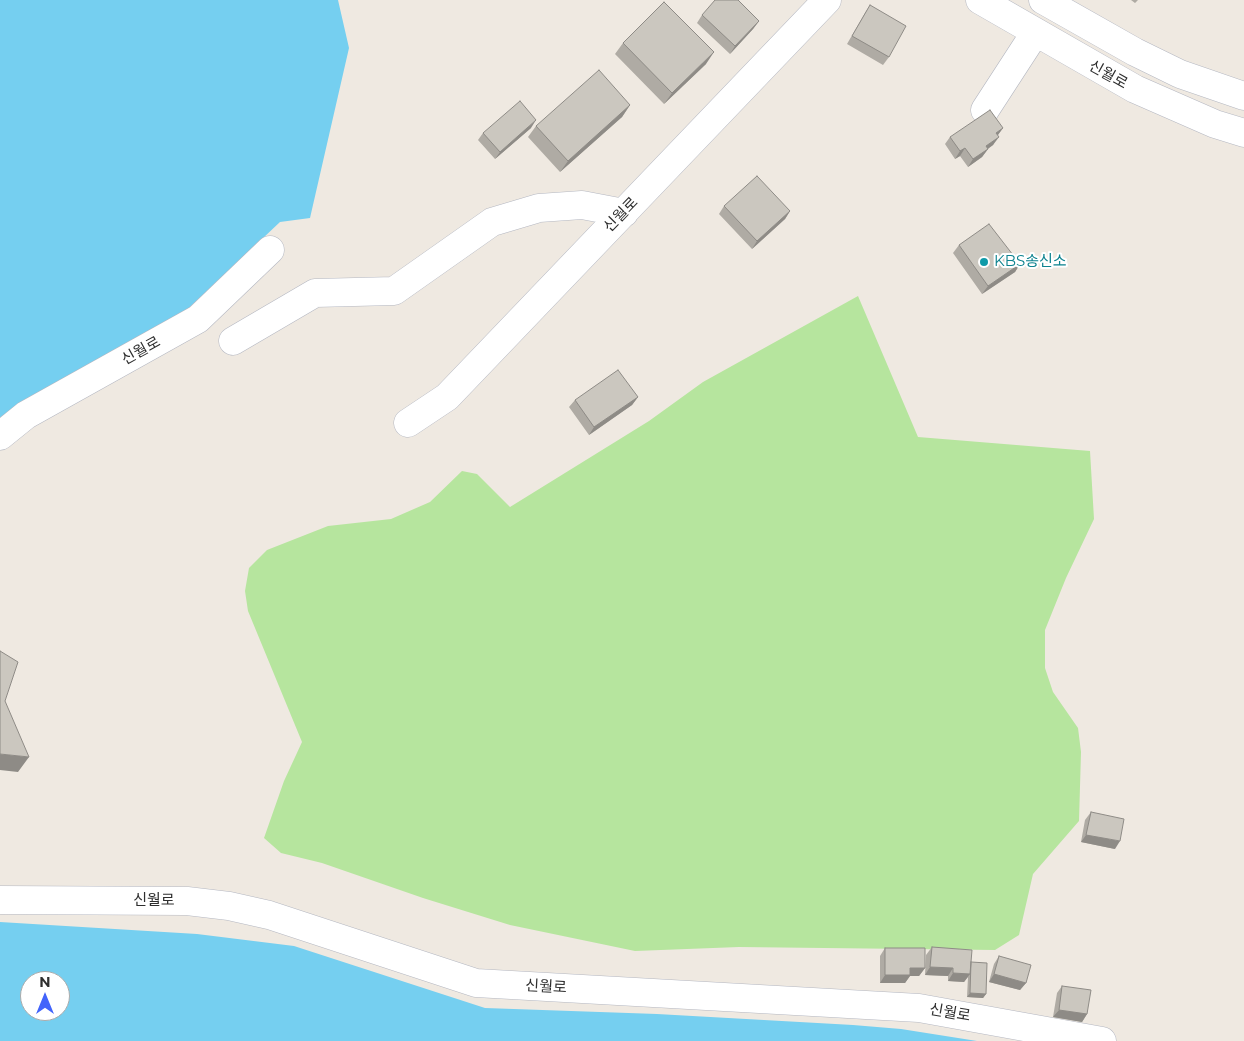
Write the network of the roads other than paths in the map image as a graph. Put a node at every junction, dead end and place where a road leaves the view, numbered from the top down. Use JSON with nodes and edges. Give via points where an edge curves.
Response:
{"nodes":[{"id":1,"x":827,"y":0,"type":"edge"},
{"id":2,"x":980,"y":0,"type":"edge"},
{"id":3,"x":1043,"y":0,"type":"edge"},
{"id":4,"x":1035,"y":33,"type":"junction"},
{"id":5,"x":1244,"y":96,"type":"edge"},
{"id":6,"x":985,"y":110,"type":"dead end"},
{"id":7,"x":1244,"y":133,"type":"edge"},
{"id":8,"x":624,"y":212,"type":"junction"},
{"id":9,"x":270,"y":250,"type":"dead end"},
{"id":10,"x":233,"y":341,"type":"dead end"},
{"id":11,"x":408,"y":423,"type":"dead end"},
{"id":12,"x":0,"y":436,"type":"edge"},
{"id":13,"x":0,"y":900,"type":"edge"},
{"id":14,"x":1102,"y":1041,"type":"edge"}],
"edges":[{"from":1,"to":8,"type":"street","name":"신월로"},
{"from":2,"to":4,"type":"street","name":"신월로"},
{"from":3,"to":5,"type":"street","via":[[1162,65]]},
{"from":4,"to":6,"type":"street"},
{"from":4,"to":7,"type":"street","name":"신월로","via":[[1135,89],[1215,124]]},
{"from":8,"to":10,"type":"street","via":[[582,205],[539,208],[492,222],[394,291],[314,293]]},
{"from":8,"to":11,"type":"street","name":"신월로","via":[[447,396]]},
{"from":9,"to":12,"type":"street","name":"신월로","via":[[198,319],[26,415]]},
{"from":13,"to":14,"type":"street","name":"신월로","via":[[187,902],[229,906],[268,915],[476,983],[919,1008]]}]}
